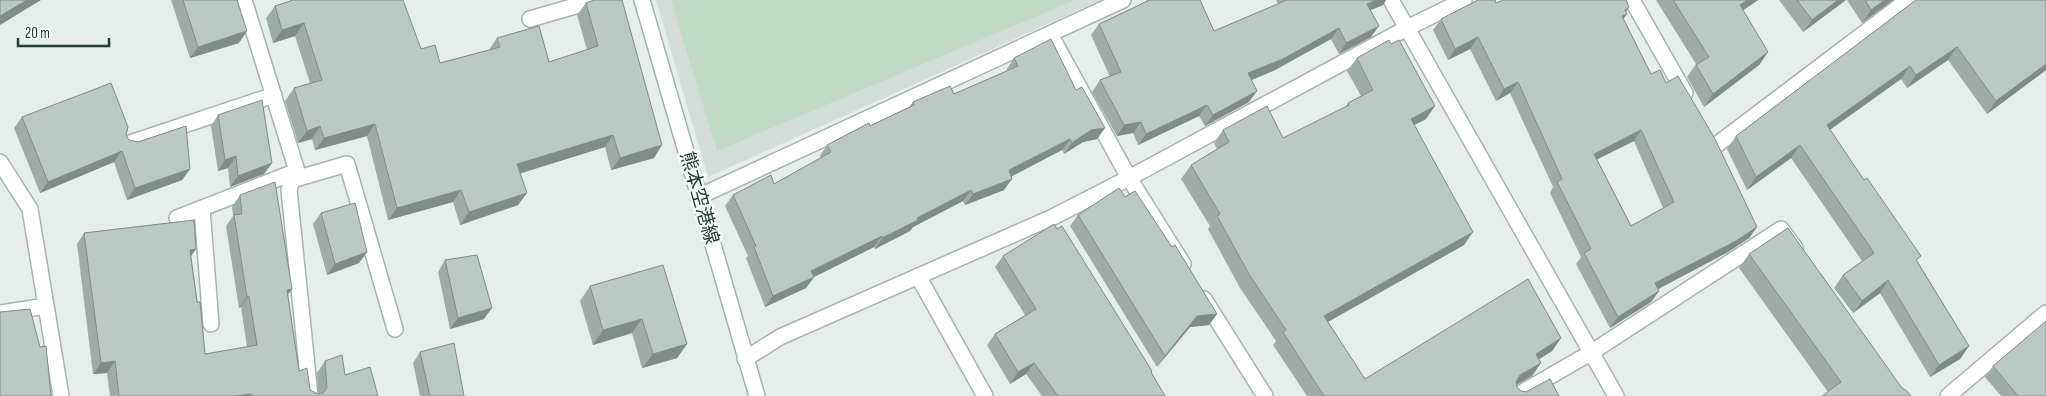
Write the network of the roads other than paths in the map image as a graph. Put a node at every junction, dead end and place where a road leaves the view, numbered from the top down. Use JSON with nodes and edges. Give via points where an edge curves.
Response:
{"nodes":[{"id":1,"x":244,"y":0,"type":"edge"},
{"id":2,"x":596,"y":0,"type":"edge"},
{"id":3,"x":642,"y":0,"type":"edge"},
{"id":4,"x":1122,"y":0,"type":"edge"},
{"id":5,"x":1392,"y":0,"type":"edge"},
{"id":6,"x":1464,"y":0,"type":"edge"},
{"id":7,"x":1632,"y":0,"type":"edge"},
{"id":8,"x":1908,"y":0,"type":"edge"},
{"id":9,"x":530,"y":19,"type":"dead end"},
{"id":10,"x":1407,"y":28,"type":"junction"},
{"id":11,"x":1050,"y":34,"type":"junction"},
{"id":12,"x":274,"y":94,"type":"junction"},
{"id":13,"x":1690,"y":103,"type":"edge"},
{"id":14,"x":127,"y":144,"type":"edge"},
{"id":15,"x":0,"y":162,"type":"edge"},
{"id":16,"x":1723,"y":163,"type":"edge"},
{"id":17,"x":296,"y":175,"type":"junction"},
{"id":18,"x":1129,"y":178,"type":"junction"},
{"id":19,"x":698,"y":197,"type":"junction"},
{"id":20,"x":202,"y":208,"type":"junction"},
{"id":21,"x":1054,"y":217,"type":"junction"},
{"id":22,"x":177,"y":218,"type":"dead end"},
{"id":23,"x":1064,"y":233,"type":"edge"},
{"id":24,"x":1803,"y":260,"type":"edge"},
{"id":25,"x":918,"y":276,"type":"junction"},
{"id":26,"x":46,"y":306,"type":"junction"},
{"id":27,"x":0,"y":313,"type":"edge"},
{"id":28,"x":2046,"y":313,"type":"edge"},
{"id":29,"x":211,"y":324,"type":"dead end"},
{"id":30,"x":395,"y":329,"type":"dead end"},
{"id":31,"x":1592,"y":352,"type":"junction"},
{"id":32,"x":745,"y":358,"type":"junction"},
{"id":33,"x":61,"y":396,"type":"edge"},
{"id":34,"x":310,"y":396,"type":"edge"},
{"id":35,"x":757,"y":396,"type":"edge"},
{"id":36,"x":985,"y":396,"type":"edge"},
{"id":37,"x":1265,"y":396,"type":"edge"},
{"id":38,"x":1516,"y":396,"type":"edge"},
{"id":39,"x":1616,"y":396,"type":"edge"},
{"id":40,"x":1948,"y":396,"type":"edge"}],
"edges":[{"from":1,"to":12,"type":"street"},
{"from":2,"to":9,"type":"street"},
{"from":3,"to":19,"type":"street","name":"熊本空港線"},
{"from":4,"to":11,"type":"street"},
{"from":5,"to":10,"type":"street"},
{"from":6,"to":10,"type":"street"},
{"from":7,"to":13,"type":"street"},
{"from":8,"to":16,"type":"street","via":[[1712,142]]},
{"from":10,"to":18,"type":"street"},
{"from":10,"to":31,"type":"street"},
{"from":11,"to":18,"type":"street"},
{"from":11,"to":19,"type":"street"},
{"from":12,"to":14,"type":"street"},
{"from":12,"to":17,"type":"street"},
{"from":15,"to":26,"type":"street","via":[[30,208]]},
{"from":17,"to":20,"type":"street"},
{"from":17,"to":30,"type":"street","via":[[347,164]]},
{"from":17,"to":34,"type":"street","via":[[289,190]]},
{"from":18,"to":21,"type":"street"},
{"from":18,"to":37,"type":"street"},
{"from":19,"to":32,"type":"street","name":"熊本空港線"},
{"from":20,"to":22,"type":"street"},
{"from":20,"to":29,"type":"street"},
{"from":21,"to":23,"type":"street"},
{"from":21,"to":25,"type":"street"},
{"from":24,"to":31,"type":"street","via":[[1780,229],[1759,237]]},
{"from":25,"to":32,"type":"street","via":[[780,337]]},
{"from":25,"to":36,"type":"street"},
{"from":26,"to":27,"type":"street"},
{"from":26,"to":33,"type":"street"},
{"from":28,"to":40,"type":"street"},
{"from":31,"to":38,"type":"street"},
{"from":31,"to":39,"type":"street"},
{"from":32,"to":35,"type":"street","name":"熊本空港線"}]}
